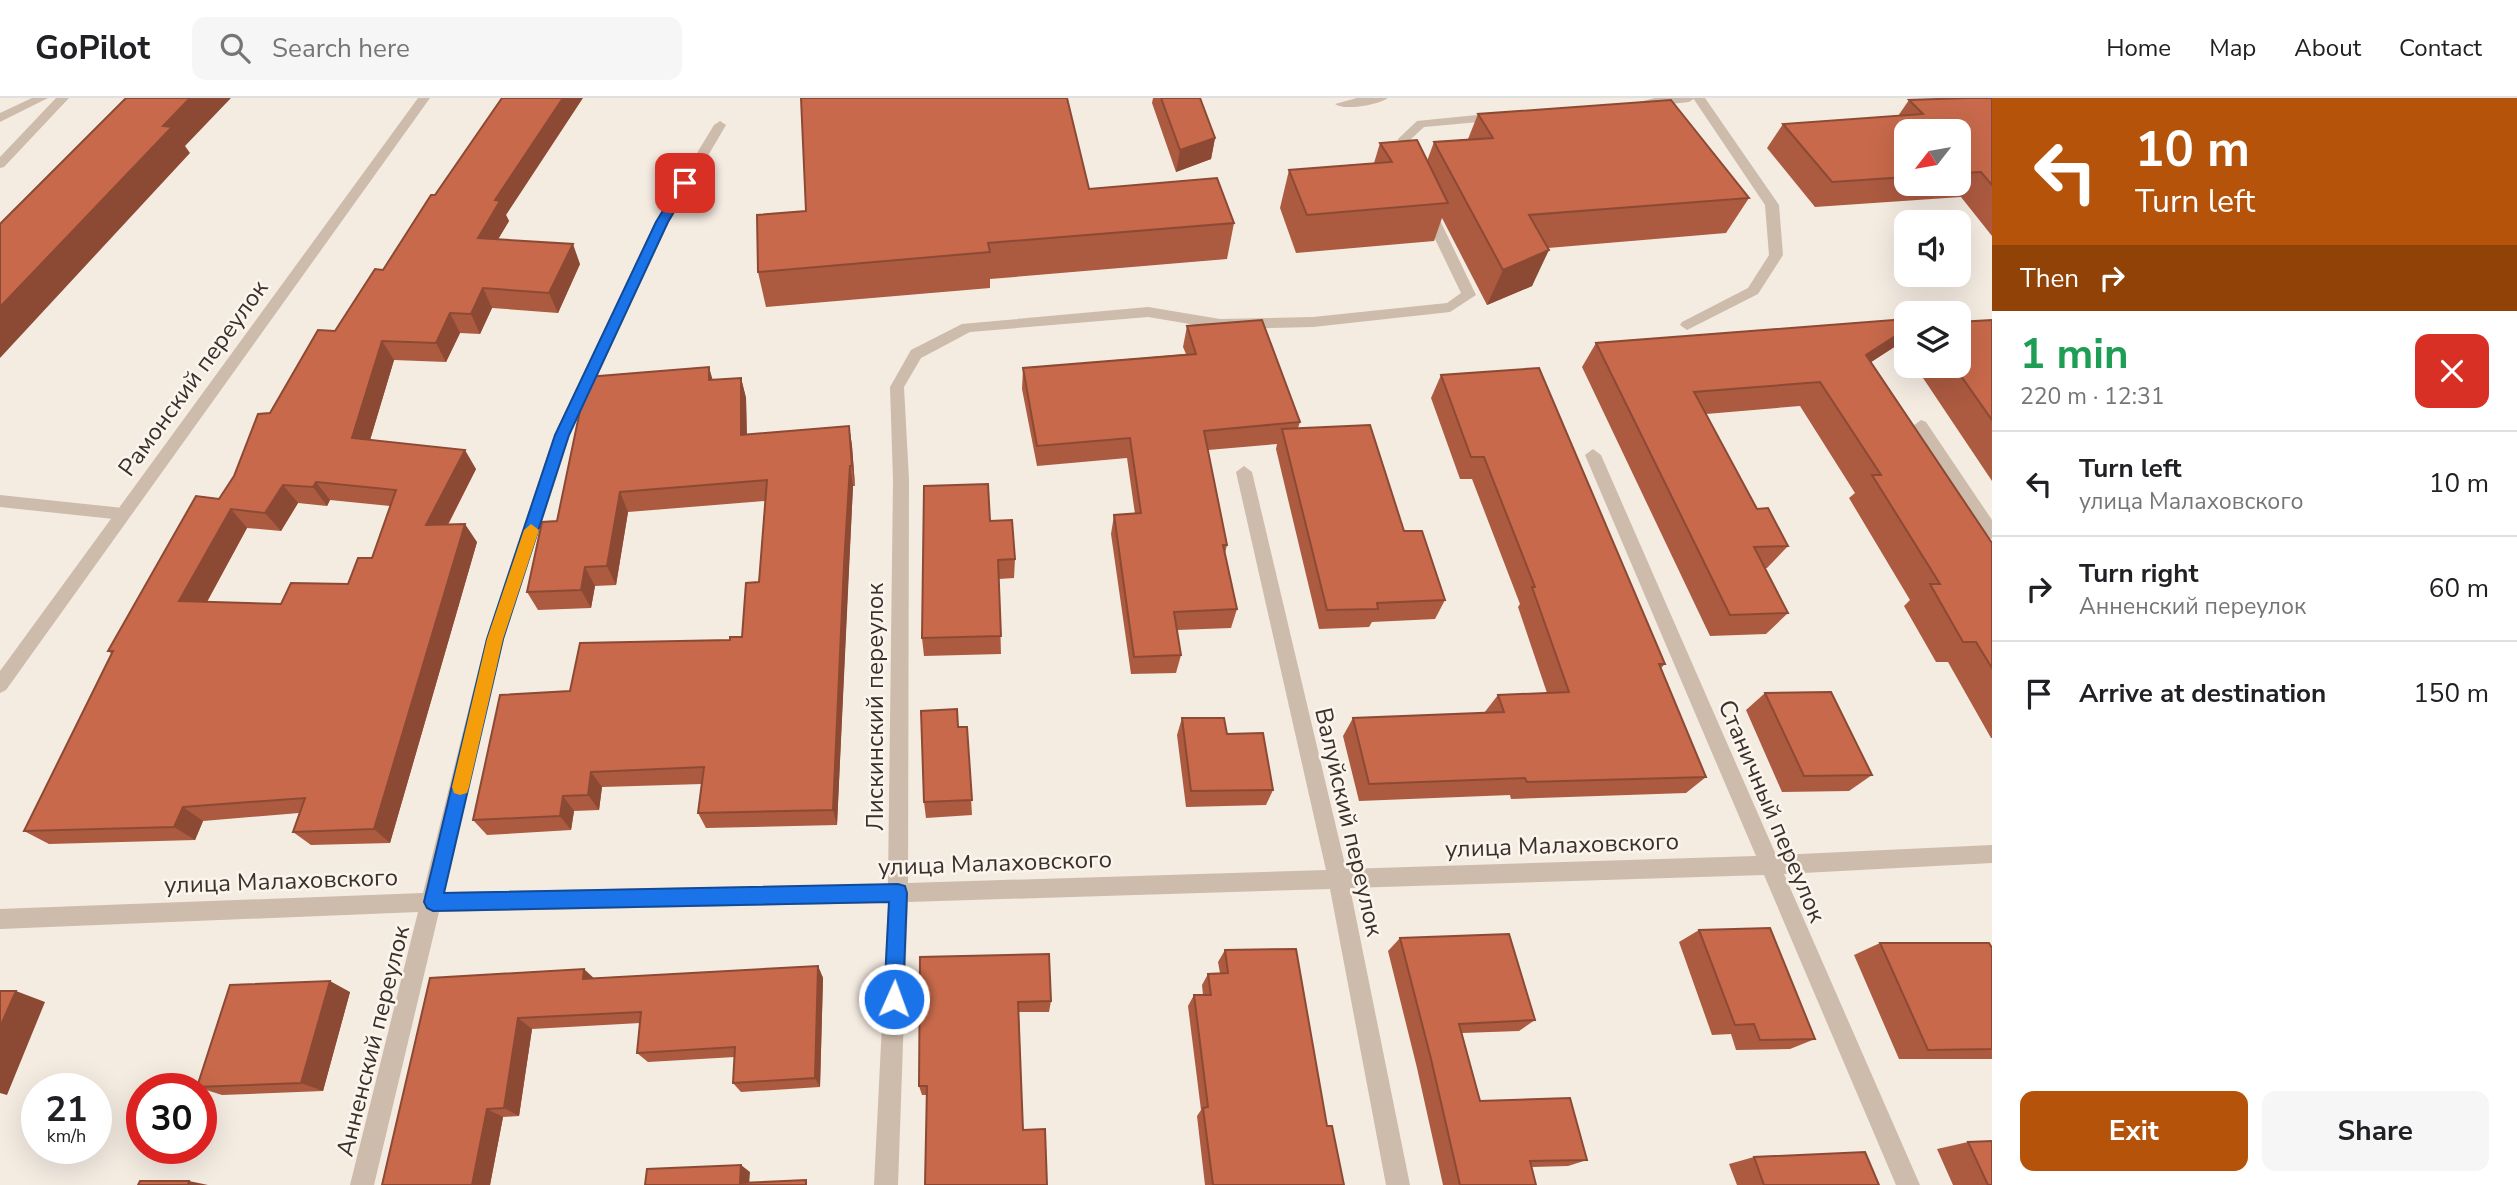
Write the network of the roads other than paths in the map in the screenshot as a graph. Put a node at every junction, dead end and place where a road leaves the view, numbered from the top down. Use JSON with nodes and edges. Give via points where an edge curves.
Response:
{"nodes":[{"id":1,"x":42,"y":98,"type":"edge"},
{"id":2,"x":63,"y":98,"type":"edge"},
{"id":3,"x":424,"y":98,"type":"edge"},
{"id":4,"x":1382,"y":98,"type":"edge"},
{"id":5,"x":1689,"y":98,"type":"edge"},
{"id":6,"x":1699,"y":98,"type":"edge"},
{"id":7,"x":1341,"y":104,"type":"dead end"},
{"id":8,"x":1622,"y":105,"type":"edge"},
{"id":9,"x":1508,"y":116,"type":"edge"},
{"id":10,"x":0,"y":118,"type":"edge"},
{"id":11,"x":720,"y":125,"type":"dead end"},
{"id":12,"x":0,"y":164,"type":"edge"},
{"id":13,"x":1686,"y":325,"type":"dead end"},
{"id":14,"x":1921,"y":426,"type":"dead end"},
{"id":15,"x":1593,"y":455,"type":"dead end"},
{"id":16,"x":1244,"y":472,"type":"dead end"},
{"id":17,"x":0,"y":501,"type":"edge"},
{"id":18,"x":122,"y":514,"type":"junction"},
{"id":19,"x":1992,"y":533,"type":"edge"},
{"id":20,"x":0,"y":685,"type":"edge"},
{"id":21,"x":1992,"y":854,"type":"edge"},
{"id":22,"x":1769,"y":865,"type":"junction"},
{"id":23,"x":1338,"y":877,"type":"junction"},
{"id":24,"x":898,"y":893,"type":"junction"},
{"id":25,"x":433,"y":902,"type":"junction"},
{"id":26,"x":0,"y":919,"type":"edge"},
{"id":27,"x":362,"y":1185,"type":"edge"},
{"id":28,"x":886,"y":1185,"type":"edge"},
{"id":29,"x":1398,"y":1185,"type":"edge"},
{"id":30,"x":1908,"y":1185,"type":"edge"}],
"edges":[{"from":1,"to":10,"type":"street"},
{"from":2,"to":12,"type":"street"},
{"from":3,"to":18,"type":"street","name":"Рамонский переулок"},
{"from":4,"to":7,"type":"street"},
{"from":5,"to":8,"type":"street"},
{"from":6,"to":13,"type":"street","via":[[1772,205],[1776,255],[1754,291]]},
{"from":9,"to":24,"type":"street","name":"Лискинский переулок","via":[[1420,124],[1404,139],[1408,168],[1468,295],[1450,307],[1313,322],[1220,324],[1147,312],[967,327],[916,354],[897,387],[901,480]]},
{"from":11,"to":25,"type":"street","name":"Анненский переулок","via":[[662,222],[562,435],[495,639]]},
{"from":14,"to":19,"type":"street"},
{"from":15,"to":22,"type":"street","name":"Станичный переулок"},
{"from":16,"to":23,"type":"street","name":"Валуйский переулок"},
{"from":17,"to":18,"type":"street"},
{"from":18,"to":20,"type":"street","name":"Рамонский переулок"},
{"from":21,"to":22,"type":"street","name":"улица Малаховского"},
{"from":22,"to":23,"type":"street","name":"улица Малаховского"},
{"from":22,"to":30,"type":"street","name":"Станичный переулок"},
{"from":23,"to":24,"type":"street","name":"улица Малаховского"},
{"from":23,"to":29,"type":"street","name":"Валуйский переулок"},
{"from":24,"to":25,"type":"street","name":"улица Малаховского"},
{"from":24,"to":28,"type":"street","name":"Лискинский переулок"},
{"from":25,"to":26,"type":"street","name":"улица Малаховского"},
{"from":25,"to":27,"type":"street","name":"Анненский переулок"}]}
